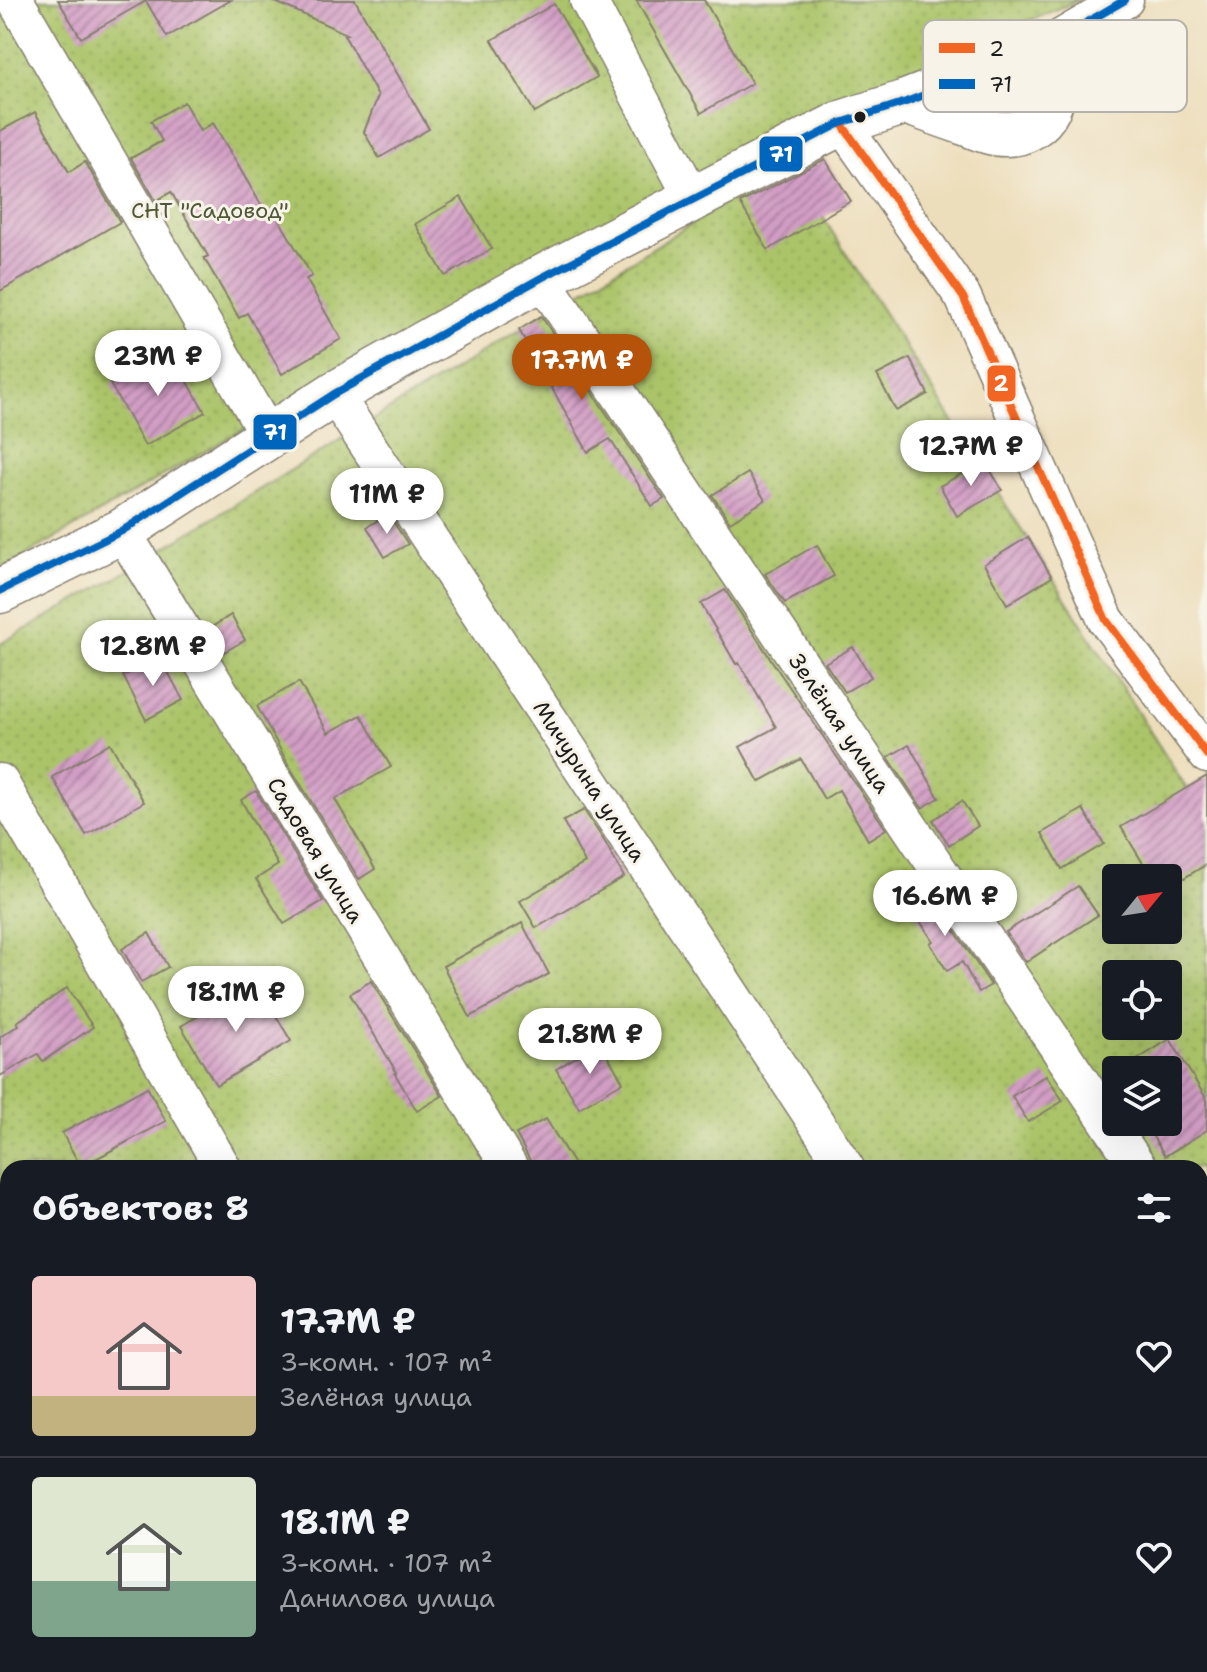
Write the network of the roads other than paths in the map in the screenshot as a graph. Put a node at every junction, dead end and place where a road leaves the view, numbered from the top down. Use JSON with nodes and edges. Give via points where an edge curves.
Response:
{"nodes":[{"id":1,"x":15,"y":0,"type":"edge"},
{"id":2,"x":588,"y":0,"type":"edge"},
{"id":3,"x":1125,"y":0,"type":"edge"},
{"id":4,"x":1091,"y":20,"type":"edge"},
{"id":5,"x":923,"y":95,"type":"edge"},
{"id":6,"x":906,"y":102,"type":"junction"},
{"id":7,"x":923,"y":108,"type":"edge"},
{"id":8,"x":934,"y":112,"type":"edge"},
{"id":9,"x":1047,"y":112,"type":"edge"},
{"id":10,"x":841,"y":123,"type":"junction"},
{"id":11,"x":693,"y":199,"type":"junction"},
{"id":12,"x":541,"y":278,"type":"junction"},
{"id":13,"x":334,"y":394,"type":"junction"},
{"id":14,"x":268,"y":435,"type":"junction"},
{"id":15,"x":122,"y":531,"type":"junction"},
{"id":16,"x":0,"y":591,"type":"edge"},
{"id":17,"x":1207,"y":755,"type":"edge"},
{"id":18,"x":0,"y":782,"type":"edge"},
{"id":19,"x":218,"y":1160,"type":"edge"},
{"id":20,"x":505,"y":1160,"type":"edge"},
{"id":21,"x":841,"y":1160,"type":"edge"},
{"id":22,"x":1134,"y":1160,"type":"edge"}],
"edges":[{"from":1,"to":14,"type":"street"},
{"from":2,"to":11,"type":"street"},
{"from":3,"to":4,"type":"street"},
{"from":5,"to":6,"type":"street"},
{"from":6,"to":7,"type":"street"},
{"from":6,"to":10,"type":"street"},
{"from":8,"to":9,"type":"street","via":[[1008,134],[1037,124]]},
{"from":10,"to":11,"type":"street"},
{"from":10,"to":17,"type":"street","via":[[963,297],[1106,620]]},
{"from":11,"to":12,"type":"street"},
{"from":12,"to":13,"type":"street"},
{"from":12,"to":22,"type":"street","name":"Зелёная улица"},
{"from":13,"to":14,"type":"street"},
{"from":13,"to":21,"type":"street","name":"Мичурина улица"},
{"from":14,"to":15,"type":"street"},
{"from":15,"to":16,"type":"street"},
{"from":15,"to":20,"type":"street","name":"Садовая улица"},
{"from":18,"to":19,"type":"street"}]}
